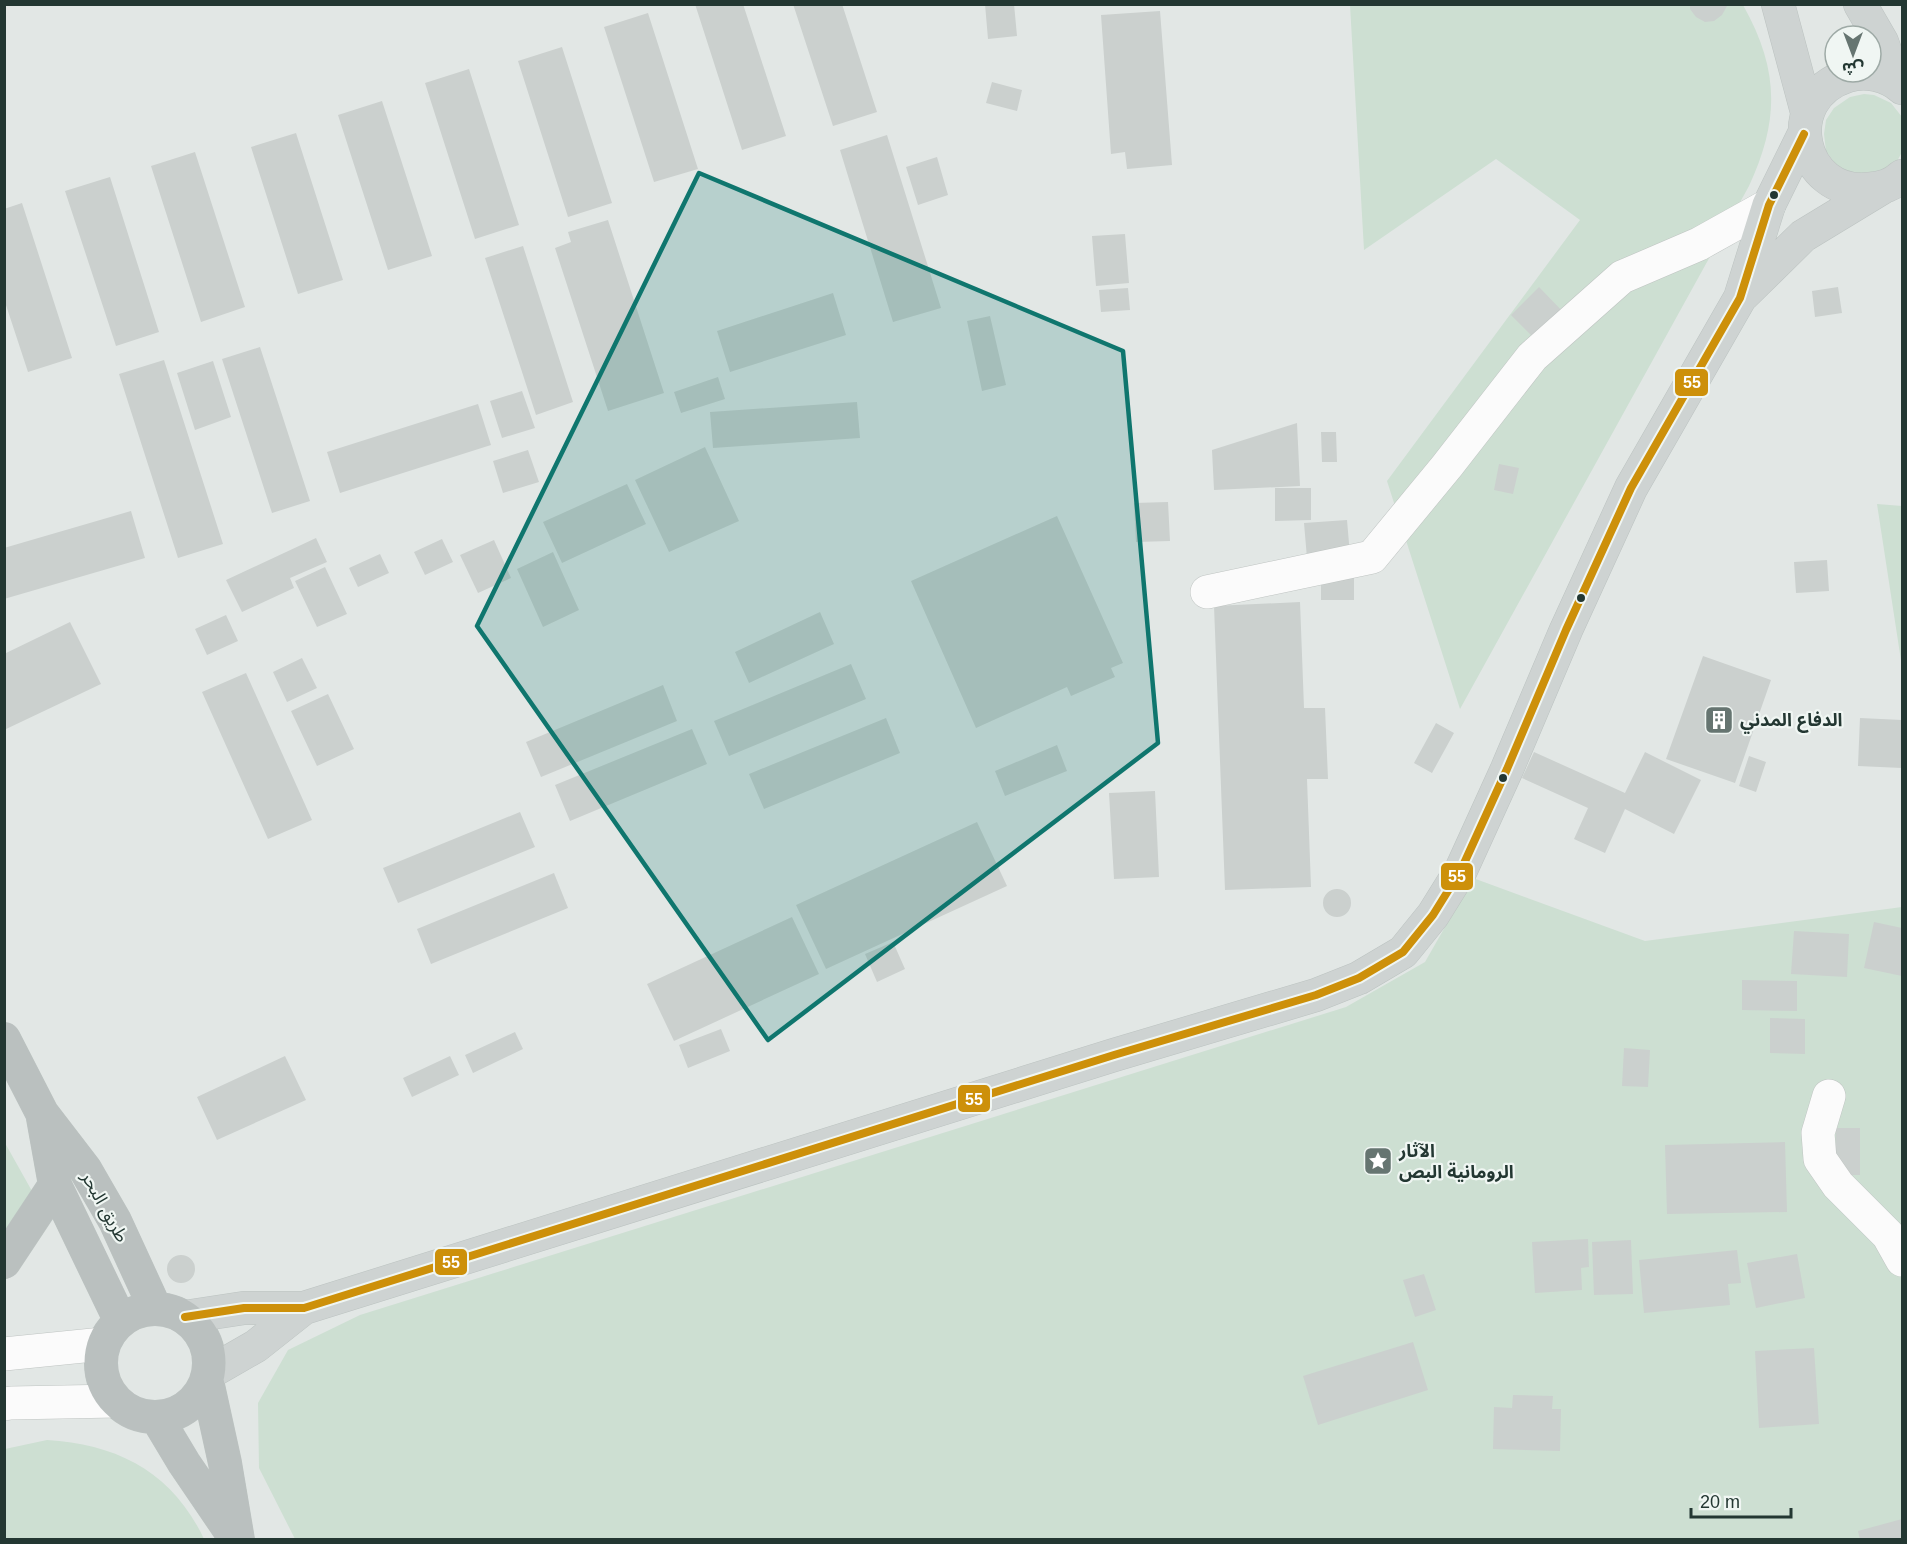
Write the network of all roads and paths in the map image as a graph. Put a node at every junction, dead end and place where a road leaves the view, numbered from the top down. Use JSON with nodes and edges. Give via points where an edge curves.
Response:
{"nodes":[{"id":1,"x":1778,"y":4,"type":"edge"},
{"id":2,"x":1860,"y":4,"type":"edge"},
{"id":3,"x":1900,"y":86,"type":"edge"},
{"id":4,"x":1805,"y":123,"type":"junction"},
{"id":5,"x":1893,"y":182,"type":"edge"},
{"id":6,"x":1769,"y":205,"type":"junction"},
{"id":7,"x":1740,"y":298,"type":"junction"},
{"id":8,"x":1207,"y":592,"type":"dead end"},
{"id":9,"x":4,"y":1039,"type":"edge"},
{"id":10,"x":1829,"y":1096,"type":"dead end"},
{"id":11,"x":42,"y":1113,"type":"junction"},
{"id":12,"x":55,"y":1185,"type":"junction"},
{"id":13,"x":1902,"y":1260,"type":"edge"},
{"id":14,"x":4,"y":1262,"type":"edge"},
{"id":15,"x":304,"y":1308,"type":"junction"},
{"id":16,"x":170,"y":1312,"type":"junction"},
{"id":17,"x":112,"y":1332,"type":"junction"},
{"id":18,"x":4,"y":1353,"type":"edge"},
{"id":19,"x":208,"y":1377,"type":"junction"},
{"id":20,"x":116,"y":1401,"type":"junction"},
{"id":21,"x":4,"y":1404,"type":"edge"},
{"id":22,"x":157,"y":1418,"type":"junction"},
{"id":23,"x":237,"y":1539,"type":"edge"}],
"edges":[{"from":1,"to":4,"type":"main road"},
{"from":2,"to":3,"type":"main road"},
{"from":3,"to":4,"type":"main road","via":[[1876,74],[1854,74],[1834,80],[1818,94]]},
{"from":4,"to":5,"type":"main road","via":[[1811,160],[1830,181],[1856,191]]},
{"from":4,"to":6,"type":"main road"},
{"from":5,"to":7,"type":"main road","via":[[1803,236]]},
{"from":6,"to":7,"type":"main road"},
{"from":6,"to":8,"type":"street","via":[[1699,243],[1622,277],[1556,335],[1532,357],[1372,557]]},
{"from":7,"to":15,"type":"main road","via":[[1630,488],[1461,870],[1433,915],[1403,952],[1359,978],[1316,995]]},
{"from":9,"to":11,"type":"highway","name":"طريق البحر"},
{"from":10,"to":13,"type":"street","via":[[1818,1133],[1820,1159],[1838,1185],[1888,1235]]},
{"from":11,"to":12,"type":"highway","name":"طريق البحر"},
{"from":11,"to":16,"type":"highway","name":"طريق البحر","via":[[85,1169]]},
{"from":12,"to":14,"type":"highway"},
{"from":12,"to":17,"type":"highway","name":"طريق البحر"},
{"from":15,"to":16,"type":"main road"},
{"from":15,"to":19,"type":"main road"},
{"from":16,"to":17,"type":"highway","via":[[137,1311]]},
{"from":16,"to":19,"type":"highway","via":[[201,1332],[209,1351]]},
{"from":17,"to":18,"type":"street"},
{"from":17,"to":20,"type":"highway","via":[[100,1364],[105,1384]]},
{"from":19,"to":22,"type":"highway","via":[[196,1400],[178,1413]]},
{"from":19,"to":23,"type":"highway"},
{"from":20,"to":21,"type":"street"},
{"from":20,"to":22,"type":"highway","via":[[135,1413]]},
{"from":22,"to":23,"type":"highway"}]}
